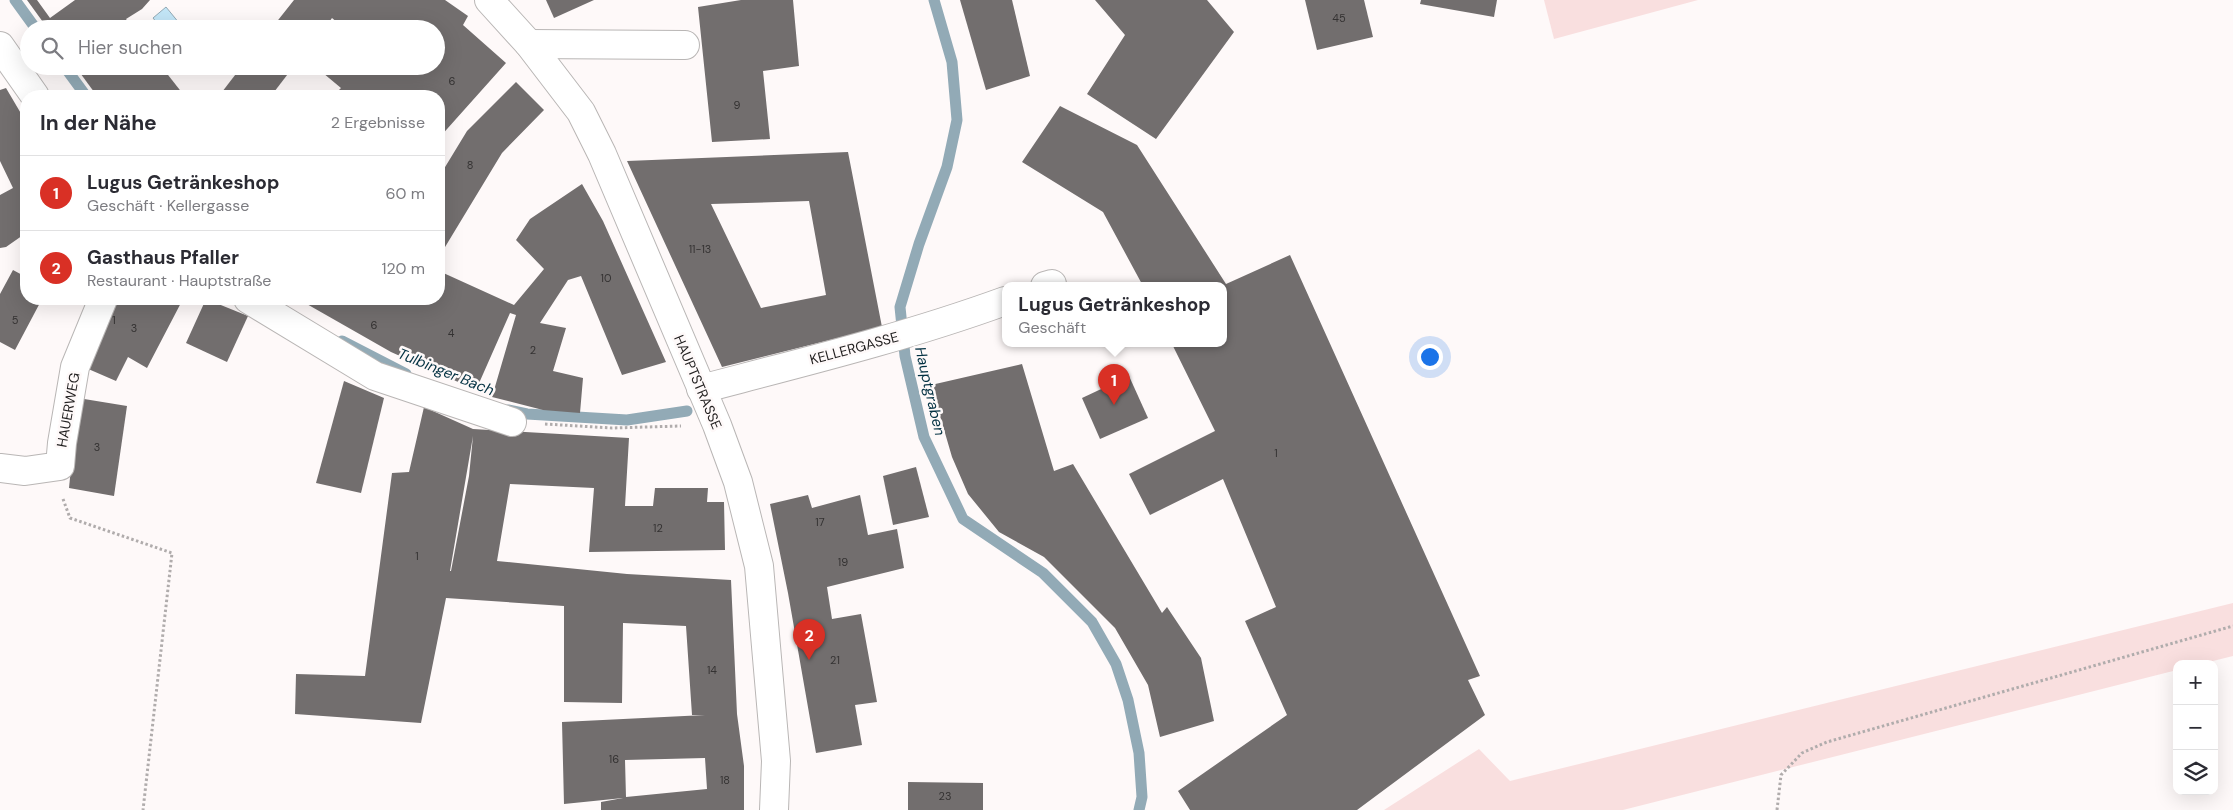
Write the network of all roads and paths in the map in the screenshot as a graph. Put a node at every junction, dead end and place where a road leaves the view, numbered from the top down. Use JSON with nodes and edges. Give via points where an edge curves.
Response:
{"nodes":[{"id":1,"x":489,"y":0,"type":"edge"},
{"id":2,"x":529,"y":44,"type":"junction"},
{"id":3,"x":685,"y":45,"type":"dead end"},
{"id":4,"x":0,"y":46,"type":"edge"},
{"id":5,"x":20,"y":75,"type":"edge"},
{"id":6,"x":20,"y":75,"type":"edge"},
{"id":7,"x":31,"y":90,"type":"edge"},
{"id":8,"x":1002,"y":302,"type":"edge"},
{"id":9,"x":101,"y":305,"type":"edge"},
{"id":10,"x":258,"y":305,"type":"edge"},
{"id":11,"x":702,"y":389,"type":"junction"},
{"id":12,"x":512,"y":422,"type":"joint"},
{"id":13,"x":717,"y":425,"type":"junction"},
{"id":14,"x":60,"y":466,"type":"junction"},
{"id":15,"x":0,"y":468,"type":"edge"},
{"id":16,"x":2233,"y":626,"type":"edge"},
{"id":17,"x":144,"y":810,"type":"edge"},
{"id":18,"x":774,"y":810,"type":"edge"},
{"id":19,"x":1777,"y":810,"type":"edge"}],
"edges":[{"from":1,"to":2,"type":"street","name":"HAUPTSTRASSE"},
{"from":2,"to":3,"type":"street"},
{"from":2,"to":11,"type":"street","name":"HAUPTSTRASSE","via":[[585,121],[602,154]]},
{"from":4,"to":6,"type":"street"},
{"from":5,"to":7,"type":"street"},
{"from":8,"to":11,"type":"street","name":"KELLERGASSE","via":[[943,324]]},
{"from":9,"to":14,"type":"street","name":"HAUERWEG","via":[[76,367]]},
{"from":10,"to":12,"type":"street","via":[[375,376]]},
{"from":11,"to":13,"type":"street","name":"HAUPTSTRASSE"},
{"from":12,"to":13,"type":"path","via":[[612,428]]},
{"from":13,"to":18,"type":"street","name":"HAUPTSTRASSE","via":[[738,482],[759,566],[776,761]]},
{"from":14,"to":15,"type":"street","name":"HAUERWEG","via":[[25,471]]},
{"from":14,"to":17,"type":"path","via":[[62,494],[70,518],[172,554]]},
{"from":16,"to":19,"type":"path","via":[[1827,742],[1802,753],[1781,775]]}]}
